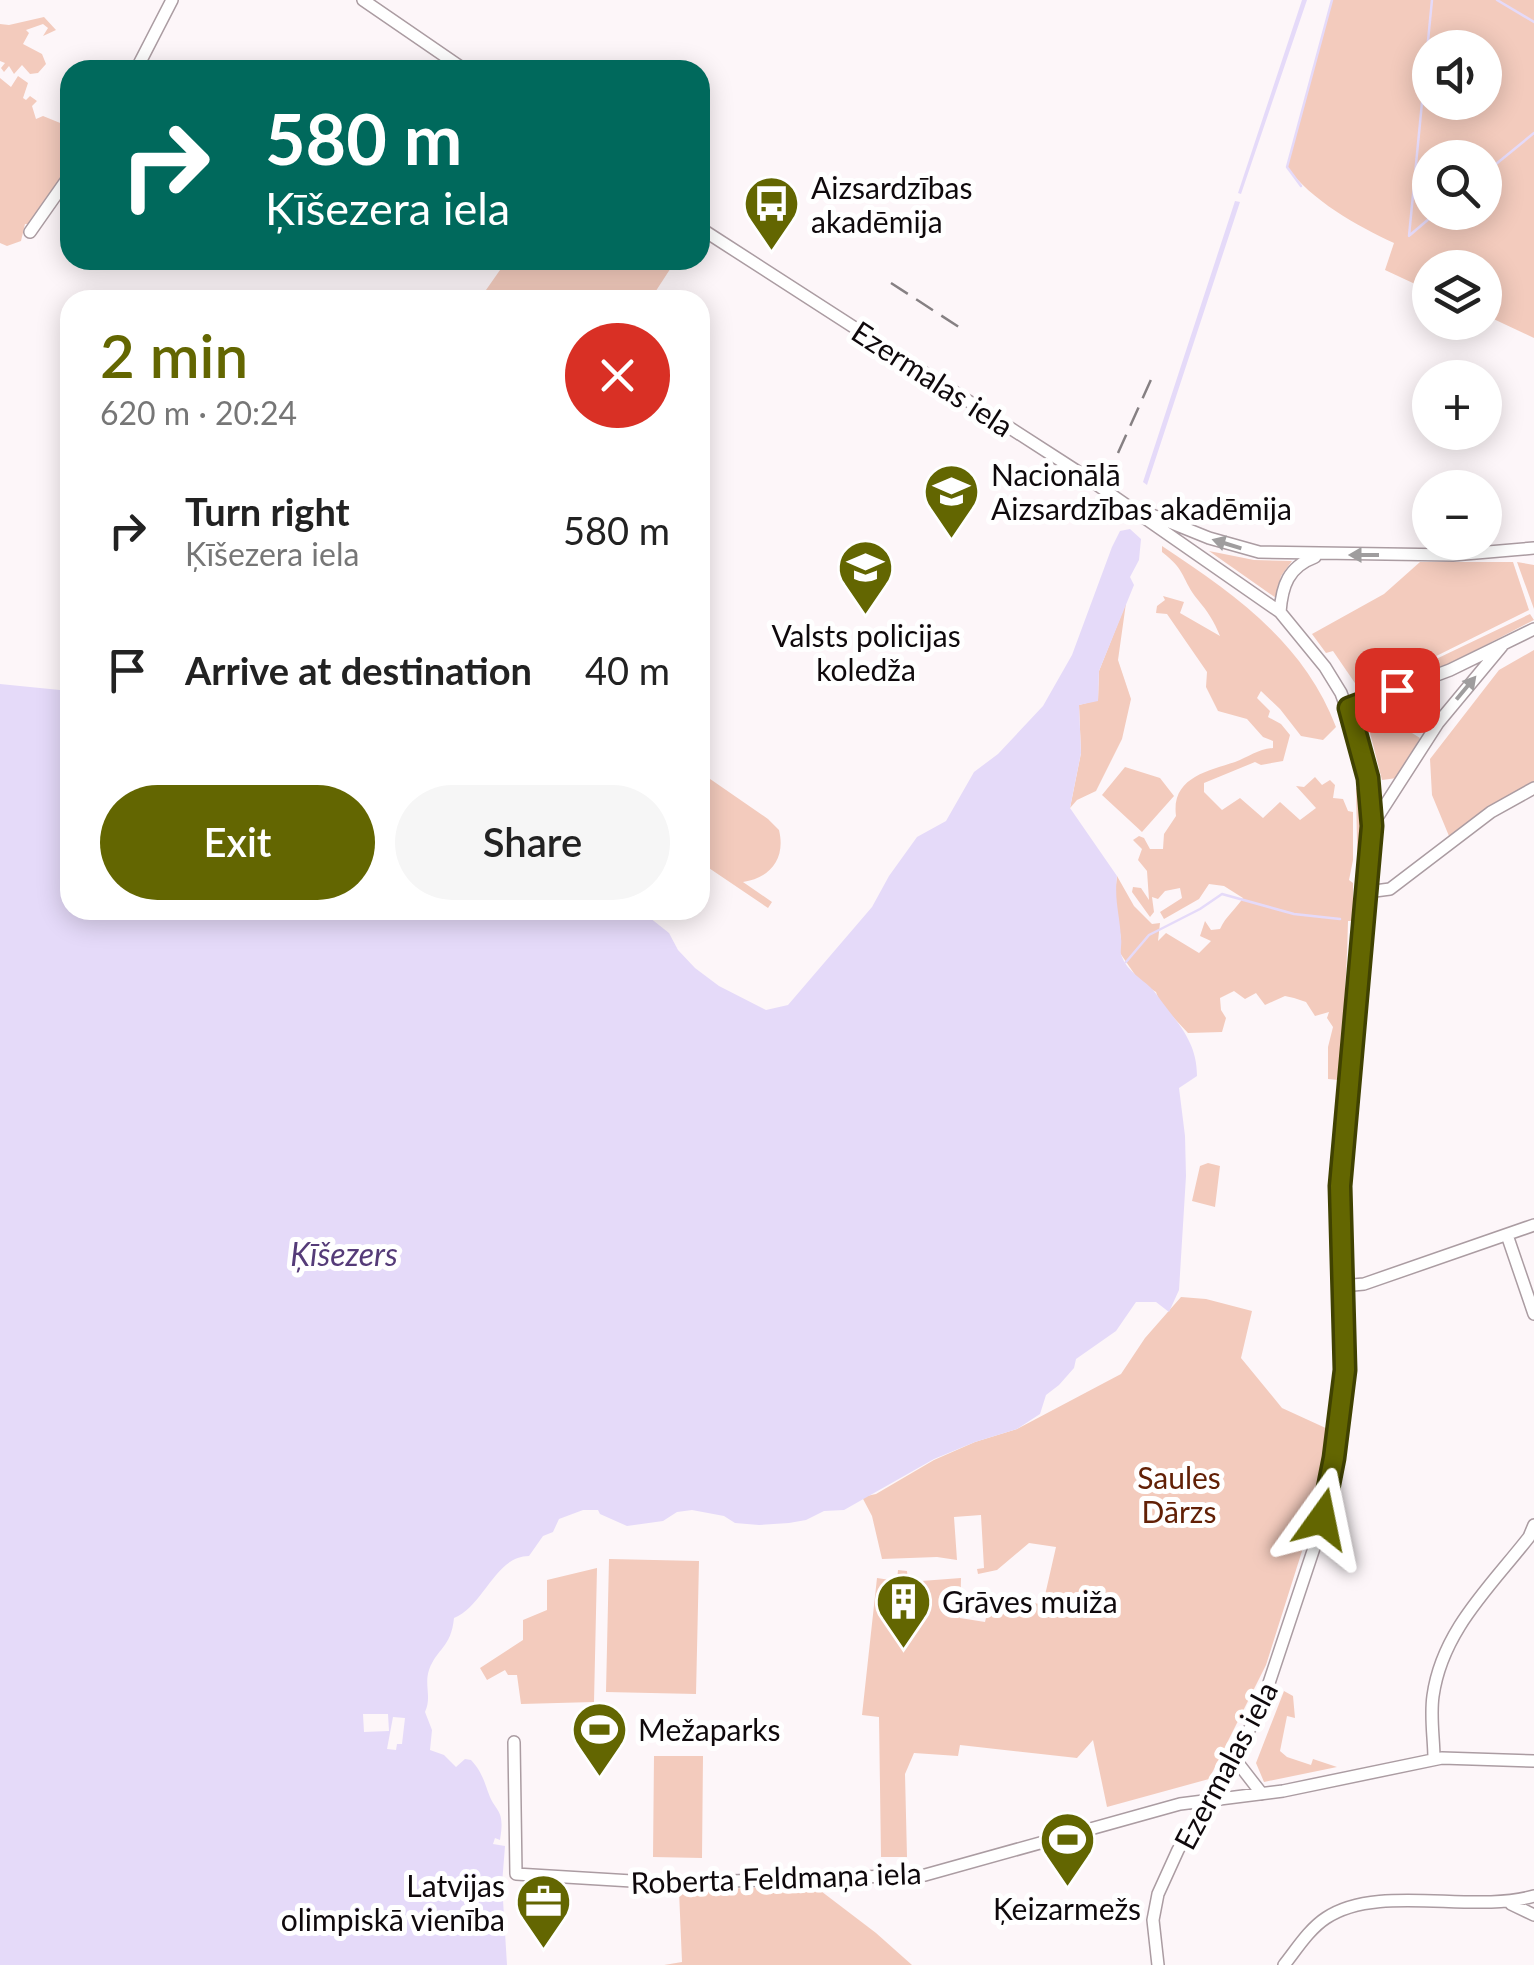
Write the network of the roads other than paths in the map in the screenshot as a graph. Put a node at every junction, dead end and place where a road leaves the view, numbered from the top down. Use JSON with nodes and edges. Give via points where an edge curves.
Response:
{"nodes":[{"id":1,"x":172,"y":0,"type":"edge"},
{"id":2,"x":363,"y":0,"type":"edge"},
{"id":3,"x":141,"y":60,"type":"edge"},
{"id":4,"x":450,"y":60,"type":"edge"},
{"id":5,"x":60,"y":189,"type":"edge"},
{"id":6,"x":30,"y":232,"type":"dead end"},
{"id":7,"x":710,"y":234,"type":"edge"},
{"id":8,"x":1133,"y":509,"type":"junction"},
{"id":9,"x":1534,"y":548,"type":"edge"},
{"id":10,"x":1514,"y":551,"type":"junction"},
{"id":11,"x":1324,"y":554,"type":"junction"},
{"id":12,"x":1534,"y":558,"type":"edge"},
{"id":13,"x":1280,"y":612,"type":"junction"},
{"id":14,"x":1534,"y":629,"type":"edge"},
{"id":15,"x":1502,"y":646,"type":"junction"},
{"id":16,"x":1349,"y":708,"type":"junction"},
{"id":17,"x":1534,"y":788,"type":"edge"},
{"id":18,"x":1372,"y":826,"type":"junction"},
{"id":19,"x":1366,"y":892,"type":"junction"},
{"id":20,"x":1534,"y":1226,"type":"edge"},
{"id":21,"x":1507,"y":1236,"type":"junction"},
{"id":22,"x":1342,"y":1286,"type":"junction"},
{"id":23,"x":1534,"y":1314,"type":"edge"},
{"id":24,"x":1534,"y":1526,"type":"edge"},
{"id":25,"x":514,"y":1742,"type":"dead end"},
{"id":26,"x":1234,"y":1758,"type":"junction"},
{"id":27,"x":1434,"y":1759,"type":"junction"},
{"id":28,"x":1534,"y":1761,"type":"edge"},
{"id":29,"x":1262,"y":1794,"type":"junction"},
{"id":30,"x":1206,"y":1802,"type":"junction"},
{"id":31,"x":1534,"y":1896,"type":"edge"},
{"id":32,"x":1510,"y":1904,"type":"junction"},
{"id":33,"x":1534,"y":1915,"type":"edge"},
{"id":34,"x":1158,"y":1965,"type":"edge"},
{"id":35,"x":1284,"y":1965,"type":"edge"}],
"edges":[{"from":1,"to":3,"type":"street"},
{"from":2,"to":4,"type":"street"},
{"from":5,"to":6,"type":"street"},
{"from":7,"to":8,"type":"street","name":"Ezermalas iela"},
{"from":11,"to":8,"type":"street","one_way":true,"via":[[1237,548]]},
{"from":8,"to":13,"type":"street","name":"Ezermalas iela"},
{"from":9,"to":10,"type":"street"},
{"from":10,"to":11,"type":"street","one_way":true},
{"from":10,"to":12,"type":"street"},
{"from":11,"to":13,"type":"street","via":[[1290,573]]},
{"from":13,"to":16,"type":"street","name":"Ezermalas iela"},
{"from":14,"to":15,"type":"street"},
{"from":15,"to":16,"type":"street"},
{"from":18,"to":15,"type":"street","one_way":true,"via":[[1438,723]]},
{"from":16,"to":18,"type":"street","name":"Ezermalas iela","via":[[1368,778]]},
{"from":17,"to":19,"type":"street","via":[[1390,889]]},
{"from":18,"to":19,"type":"street","name":"Ezermalas iela"},
{"from":19,"to":22,"type":"street","name":"Ezermalas iela","via":[[1340,1186]]},
{"from":20,"to":21,"type":"street"},
{"from":21,"to":22,"type":"street"},
{"from":21,"to":23,"type":"street"},
{"from":22,"to":26,"type":"street","name":"Ezermalas iela","via":[[1345,1370],[1327,1500],[1271,1682]]},
{"from":24,"to":27,"type":"street","via":[[1444,1654],[1432,1703]]},
{"from":25,"to":30,"type":"street","name":"Roberta Feldmaņa iela","via":[[516,1874],[664,1883],[926,1875]]},
{"from":26,"to":29,"type":"street"},
{"from":26,"to":30,"type":"street","name":"Ezermalas iela"},
{"from":27,"to":28,"type":"street","name":"Roberta Feldmaņa iela"},
{"from":27,"to":29,"type":"street","name":"Roberta Feldmaņa iela"},
{"from":29,"to":30,"type":"street","name":"Roberta Feldmaņa iela"},
{"from":30,"to":34,"type":"street","name":"Ezermalas iela","via":[[1158,1894]]},
{"from":31,"to":32,"type":"street"},
{"from":32,"to":33,"type":"street"},
{"from":32,"to":35,"type":"street","via":[[1388,1902],[1349,1908],[1325,1918]]}]}
